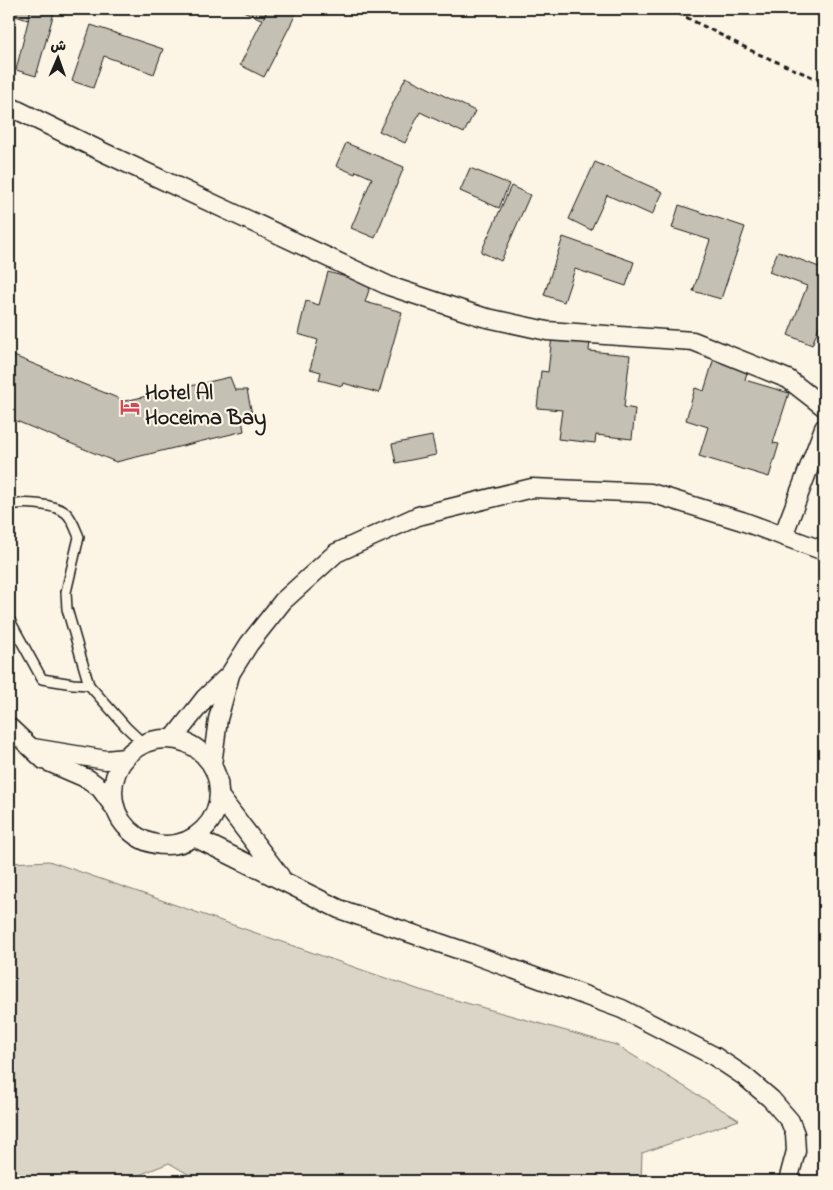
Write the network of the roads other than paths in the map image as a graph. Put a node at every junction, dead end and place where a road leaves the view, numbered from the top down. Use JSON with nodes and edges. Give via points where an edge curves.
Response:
{"nodes":[{"id":1,"x":9,"y":106,"type":"edge"},
{"id":2,"x":824,"y":406,"type":"edge"},
{"id":3,"x":824,"y":428,"type":"edge"},
{"id":4,"x":9,"y":506,"type":"edge"},
{"id":5,"x":783,"y":536,"type":"junction"},
{"id":6,"x":824,"y":551,"type":"edge"},
{"id":7,"x":9,"y":619,"type":"edge"},
{"id":8,"x":230,"y":674,"type":"junction"},
{"id":9,"x":89,"y":685,"type":"junction"},
{"id":10,"x":9,"y":727,"type":"edge"},
{"id":11,"x":173,"y":739,"type":"junction"},
{"id":12,"x":144,"y":744,"type":"junction"},
{"id":13,"x":33,"y":748,"type":"junction"},
{"id":14,"x":125,"y":758,"type":"junction"},
{"id":15,"x":212,"y":764,"type":"junction"},
{"id":16,"x":220,"y":797,"type":"junction"},
{"id":17,"x":116,"y":810,"type":"junction"},
{"id":18,"x":196,"y":838,"type":"junction"},
{"id":19,"x":284,"y":883,"type":"junction"},
{"id":20,"x":788,"y":1181,"type":"edge"}],
"edges":[{"from":1,"to":2,"type":"street","via":[[389,286],[483,317],[547,331],[693,341],[788,379]]},
{"from":3,"to":5,"type":"street"},
{"from":4,"to":9,"type":"lane","via":[[40,504],[66,513],[80,537],[66,592],[67,609]]},
{"from":5,"to":6,"type":"street"},
{"from":5,"to":8,"type":"street","via":[[651,492],[532,488],[418,516],[336,553],[283,601]]},
{"from":7,"to":9,"type":"lane","via":[[42,679]]},
{"from":8,"to":11,"type":"street","via":[[205,698]]},
{"from":8,"to":15,"type":"street","via":[[218,719]]},
{"from":9,"to":12,"type":"lane"},
{"from":10,"to":13,"type":"street"},
{"from":11,"to":12,"type":"street"},
{"from":11,"to":15,"type":"street","via":[[195,747]]},
{"from":12,"to":14,"type":"street"},
{"from":13,"to":14,"type":"street","via":[[106,760]]},
{"from":13,"to":17,"type":"street","via":[[44,760],[88,778]]},
{"from":14,"to":17,"type":"street","via":[[114,779]]},
{"from":15,"to":16,"type":"street"},
{"from":16,"to":18,"type":"street","via":[[212,820]]},
{"from":16,"to":19,"type":"street"},
{"from":17,"to":18,"type":"street","via":[[128,830],[148,843],[164,846]]},
{"from":18,"to":19,"type":"street"},
{"from":19,"to":20,"type":"street","via":[[339,909],[622,1009],[714,1056],[744,1076],[790,1121],[796,1151]]}]}
